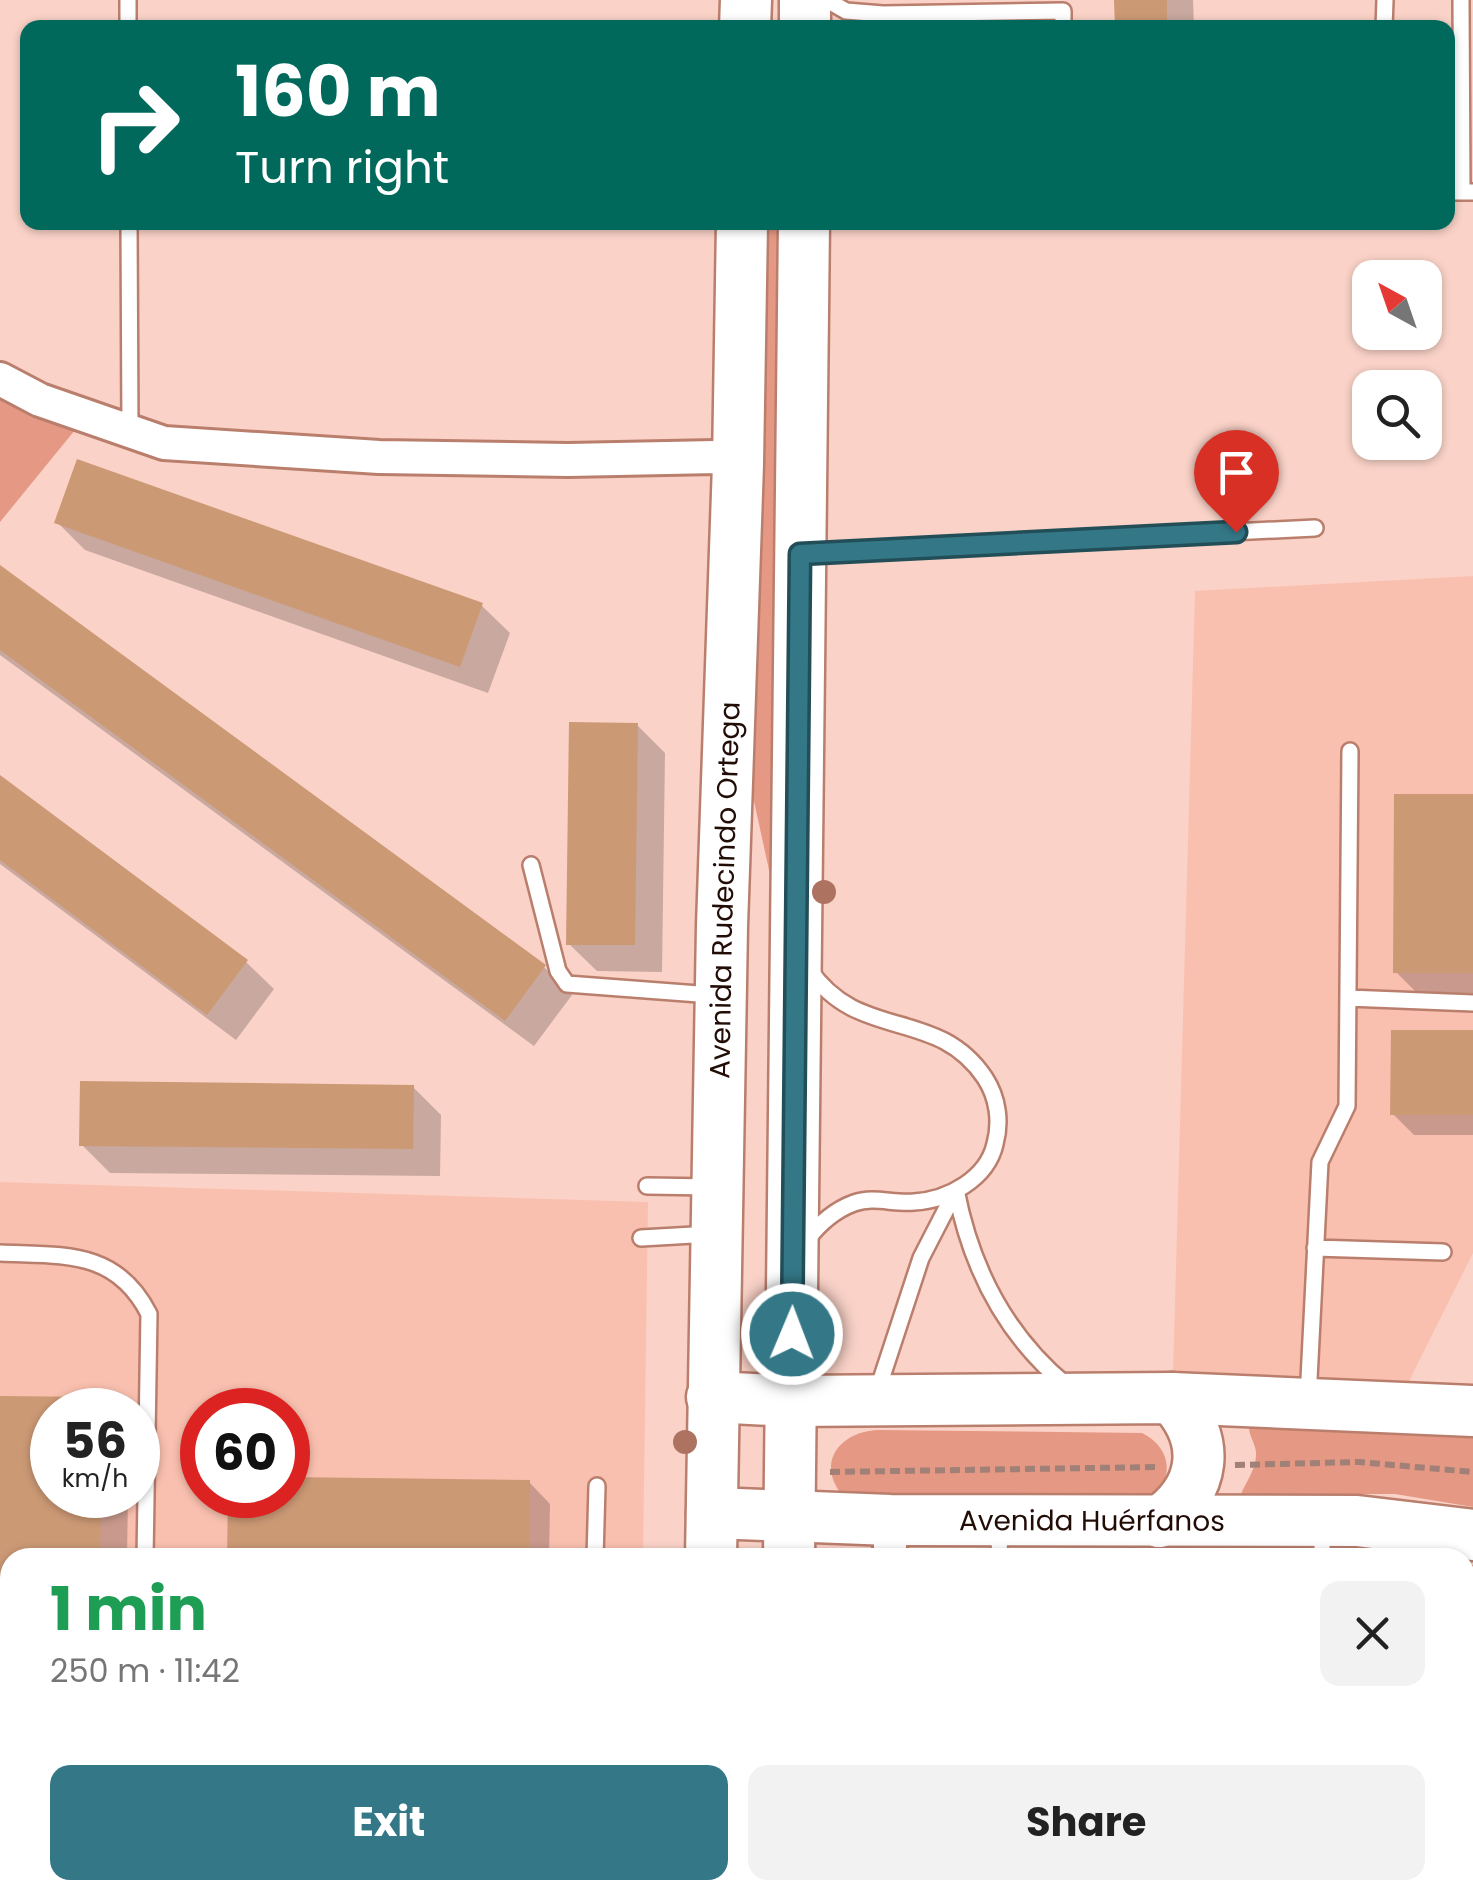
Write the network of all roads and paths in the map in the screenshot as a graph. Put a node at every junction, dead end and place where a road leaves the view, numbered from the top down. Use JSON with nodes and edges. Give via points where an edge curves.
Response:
{"nodes":[{"id":1,"x":827,"y":0,"type":"edge"},
{"id":2,"x":1461,"y":0,"type":"edge"},
{"id":3,"x":1063,"y":20,"type":"edge"},
{"id":4,"x":1461,"y":192,"type":"edge"},
{"id":5,"x":129,"y":230,"type":"edge"},
{"id":6,"x":742,"y":230,"type":"edge"},
{"id":7,"x":804,"y":230,"type":"edge"},
{"id":8,"x":0,"y":379,"type":"edge"},
{"id":9,"x":130,"y":431,"type":"junction"},
{"id":10,"x":738,"y":464,"type":"junction"},
{"id":11,"x":1315,"y":528,"type":"dead end"},
{"id":12,"x":800,"y":554,"type":"junction"},
{"id":13,"x":1350,"y":750,"type":"dead end"},
{"id":14,"x":531,"y":865,"type":"dead end"},
{"id":15,"x":798,"y":948,"type":"junction"},
{"id":16,"x":720,"y":997,"type":"junction"},
{"id":17,"x":1348,"y":998,"type":"junction"},
{"id":18,"x":1473,"y":1003,"type":"edge"},
{"id":19,"x":648,"y":1186,"type":"dead end"},
{"id":20,"x":956,"y":1190,"type":"junction"},
{"id":21,"x":716,"y":1210,"type":"junction"},
{"id":22,"x":641,"y":1238,"type":"dead end"},
{"id":23,"x":1315,"y":1248,"type":"junction"},
{"id":24,"x":1443,"y":1252,"type":"dead end"},
{"id":25,"x":0,"y":1253,"type":"edge"},
{"id":26,"x":793,"y":1266,"type":"junction"},
{"id":27,"x":712,"y":1398,"type":"junction"},
{"id":28,"x":1082,"y":1398,"type":"junction"},
{"id":29,"x":1172,"y":1398,"type":"junction"},
{"id":30,"x":874,"y":1400,"type":"junction"},
{"id":31,"x":791,"y":1401,"type":"junction"},
{"id":32,"x":1308,"y":1403,"type":"junction"},
{"id":33,"x":1473,"y":1410,"type":"edge"},
{"id":34,"x":1198,"y":1466,"type":"junction"},
{"id":35,"x":825,"y":1472,"type":"dead end"},
{"id":36,"x":1473,"y":1472,"type":"edge"},
{"id":37,"x":597,"y":1486,"type":"dead end"},
{"id":38,"x":1159,"y":1522,"type":"junction"},
{"id":39,"x":1473,"y":1534,"type":"edge"},
{"id":40,"x":712,"y":1536,"type":"edge"},
{"id":41,"x":790,"y":1537,"type":"edge"},
{"id":42,"x":890,"y":1539,"type":"edge"},
{"id":43,"x":999,"y":1539,"type":"edge"},
{"id":44,"x":1322,"y":1539,"type":"edge"},
{"id":45,"x":145,"y":1548,"type":"edge"},
{"id":46,"x":595,"y":1548,"type":"edge"}],
"edges":[{"from":1,"to":3,"type":"lane","via":[[846,12],[1063,10]]},
{"from":2,"to":4,"type":"lane"},
{"from":5,"to":9,"type":"lane"},
{"from":6,"to":10,"type":"main road","name":"Avenida Rudecindo Ortega"},
{"from":7,"to":12,"type":"main road"},
{"from":8,"to":9,"type":"street"},
{"from":9,"to":10,"type":"street","via":[[164,442],[265,451],[716,457]]},
{"from":10,"to":16,"type":"main road","name":"Avenida Rudecindo Ortega"},
{"from":11,"to":12,"type":"lane"},
{"from":12,"to":15,"type":"main road"},
{"from":13,"to":17,"type":"lane"},
{"from":14,"to":16,"type":"lane","via":[[558,972],[567,984]]},
{"from":15,"to":20,"type":"lane","via":[[834,998],[870,1018],[936,1036],[985,1078],[996,1105],[997,1138],[986,1168]]},
{"from":15,"to":26,"type":"main road"},
{"from":16,"to":21,"type":"main road","name":"Avenida Rudecindo Ortega"},
{"from":17,"to":18,"type":"lane"},
{"from":17,"to":23,"type":"lane","via":[[1347,1106],[1320,1162]]},
{"from":19,"to":21,"type":"lane"},
{"from":20,"to":26,"type":"lane","via":[[916,1202],[854,1203],[820,1224]]},
{"from":20,"to":28,"type":"lane","via":[[992,1299],[1034,1356]]},
{"from":20,"to":30,"type":"lane","via":[[921,1258]]},
{"from":21,"to":22,"type":"lane"},
{"from":21,"to":27,"type":"main road","name":"Avenida Rudecindo Ortega"},
{"from":23,"to":24,"type":"lane"},
{"from":23,"to":32,"type":"lane"},
{"from":25,"to":45,"type":"lane","via":[[96,1262],[133,1288],[149,1314]]},
{"from":26,"to":31,"type":"main road"},
{"from":27,"to":31,"type":"main road"},
{"from":27,"to":40,"type":"main road","name":"Avenida Rudecindo Ortega"},
{"from":28,"to":29,"type":"main road"},
{"from":28,"to":30,"type":"main road"},
{"from":29,"to":32,"type":"main road"},
{"from":29,"to":34,"type":"main road","via":[[1194,1429]]},
{"from":30,"to":31,"type":"main road"},
{"from":31,"to":41,"type":"main road"},
{"from":32,"to":33,"type":"main road"},
{"from":34,"to":35,"type":"path"},
{"from":34,"to":36,"type":"path","via":[[1360,1462]]},
{"from":34,"to":38,"type":"main road","via":[[1185,1498]]},
{"from":37,"to":46,"type":"lane"},
{"from":38,"to":43,"type":"main road","name":"Avenida Huérfanos"},
{"from":38,"to":44,"type":"main road","name":"Avenida Huérfanos"},
{"from":39,"to":44,"type":"main road","name":"Avenida Huérfanos","via":[[1357,1521]]},
{"from":40,"to":41,"type":"main road","name":"Avenida Huérfanos"},
{"from":41,"to":42,"type":"main road","name":"Avenida Huérfanos"},
{"from":42,"to":43,"type":"main road","name":"Avenida Huérfanos"}]}
